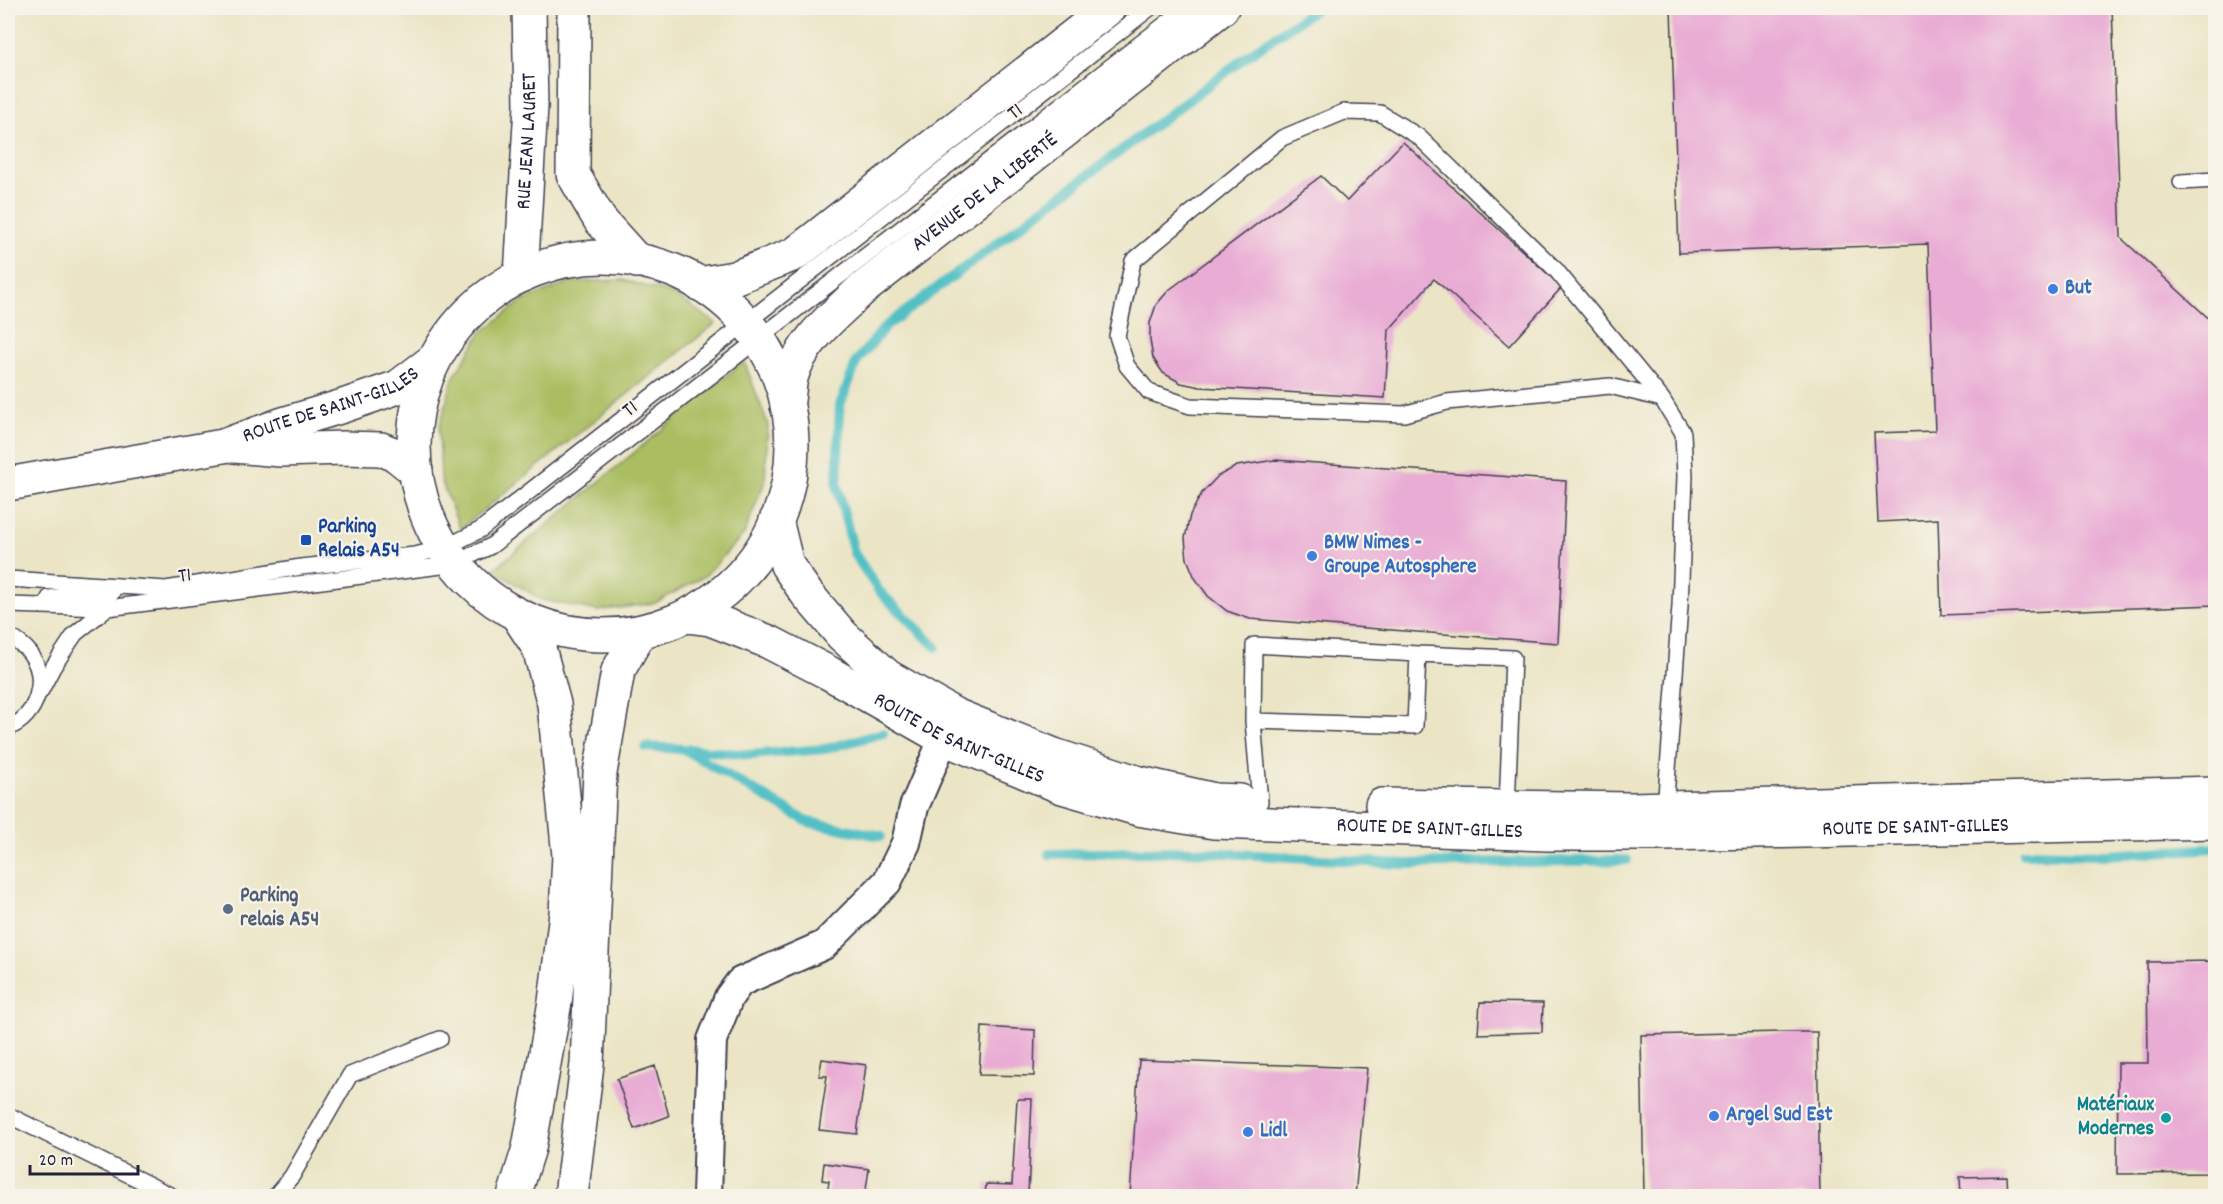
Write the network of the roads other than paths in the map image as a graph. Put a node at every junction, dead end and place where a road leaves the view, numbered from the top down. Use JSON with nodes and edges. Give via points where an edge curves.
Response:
{"nodes":[{"id":1,"x":529,"y":8,"type":"edge"},
{"id":2,"x":574,"y":8,"type":"edge"},
{"id":3,"x":1109,"y":8,"type":"edge"},
{"id":4,"x":1150,"y":8,"type":"edge"},
{"id":5,"x":1186,"y":8,"type":"edge"},
{"id":6,"x":1222,"y":8,"type":"edge"},
{"id":7,"x":2216,"y":180,"type":"edge"},
{"id":8,"x":2181,"y":182,"type":"dead end"},
{"id":9,"x":638,"y":261,"type":"junction"},
{"id":10,"x":521,"y":276,"type":"junction"},
{"id":11,"x":699,"y":284,"type":"junction"},
{"id":12,"x":752,"y":331,"type":"junction"},
{"id":13,"x":435,"y":359,"type":"junction"},
{"id":14,"x":1662,"y":399,"type":"junction"},
{"id":15,"x":787,"y":407,"type":"junction"},
{"id":16,"x":223,"y":446,"type":"junction"},
{"id":17,"x":416,"y":471,"type":"junction"},
{"id":18,"x":14,"y":486,"type":"edge"},
{"id":19,"x":776,"y":520,"type":"junction"},
{"id":20,"x":449,"y":556,"type":"junction"},
{"id":21,"x":8,"y":579,"type":"edge"},
{"id":22,"x":166,"y":589,"type":"junction"},
{"id":23,"x":8,"y":603,"type":"edge"},
{"id":24,"x":107,"y":608,"type":"junction"},
{"id":25,"x":518,"y":616,"type":"junction"},
{"id":26,"x":687,"y":616,"type":"junction"},
{"id":27,"x":640,"y":632,"type":"junction"},
{"id":28,"x":8,"y":636,"type":"edge"},
{"id":29,"x":1418,"y":654,"type":"junction"},
{"id":30,"x":36,"y":700,"type":"junction"},
{"id":31,"x":1253,"y":721,"type":"junction"},
{"id":32,"x":949,"y":726,"type":"junction"},
{"id":33,"x":8,"y":728,"type":"edge"},
{"id":34,"x":2216,"y":793,"type":"edge"},
{"id":35,"x":1260,"y":802,"type":"junction"},
{"id":36,"x":1507,"y":807,"type":"junction"},
{"id":37,"x":1665,"y":821,"type":"junction"},
{"id":38,"x":2216,"y":822,"type":"edge"},
{"id":39,"x":440,"y":1039,"type":"dead end"},
{"id":40,"x":8,"y":1115,"type":"edge"},
{"id":41,"x":172,"y":1197,"type":"edge"},
{"id":42,"x":275,"y":1197,"type":"edge"},
{"id":43,"x":514,"y":1197,"type":"edge"},
{"id":44,"x":571,"y":1197,"type":"edge"},
{"id":45,"x":707,"y":1197,"type":"edge"}],
"edges":[{"from":1,"to":10,"type":"main road","name":"RUE JEAN LAURET","via":[[531,106]]},
{"from":2,"to":9,"type":"main road","name":"RUE JEAN LAURET","via":[[573,174],[600,220]]},
{"from":3,"to":11,"type":"main road","via":[[795,255],[734,278]]},
{"from":4,"to":12,"type":"lane","name":"T1","number":"T1"},
{"from":5,"to":12,"type":"lane","name":"T1","number":"T1"},
{"from":6,"to":15,"type":"main road","name":"AVENUE DE LA LIBERTÉ","via":[[860,291],[816,333],[801,355],[791,377]]},
{"from":7,"to":8,"type":"lane"},
{"from":9,"to":10,"type":"main road","via":[[578,259]]},
{"from":9,"to":11,"type":"main road"},
{"from":10,"to":13,"type":"main road","via":[[463,319]]},
{"from":11,"to":12,"type":"main road","via":[[724,302]]},
{"from":12,"to":15,"type":"main road","via":[[776,372]]},
{"from":12,"to":20,"type":"lane","name":"T1","number":"T1","via":[[491,546]]},
{"from":13,"to":16,"type":"main road","name":"ROUTE DE SAINT-GILLES","via":[[398,387]]},
{"from":13,"to":17,"type":"main road","via":[[417,414]]},
{"from":14,"to":14,"type":"lane","via":[[1556,270],[1419,137],[1380,113],[1344,112],[1282,138],[1133,261],[1117,336],[1127,366],[1149,392],[1190,406],[1404,414],[1447,402],[1610,386]]},
{"from":14,"to":37,"type":"lane","via":[[1683,432],[1685,476]]},
{"from":15,"to":19,"type":"main road","via":[[791,430],[789,476]]},
{"from":16,"to":17,"type":"main road","name":"ROUTE DE SAINT-GILLES","via":[[381,449]]},
{"from":16,"to":18,"type":"main road","name":"ROUTE DE SAINT-GILLES"},
{"from":17,"to":20,"type":"main road","via":[[426,512]]},
{"from":19,"to":26,"type":"main road","via":[[745,570]]},
{"from":19,"to":32,"type":"main road","name":"ROUTE DE SAINT-GILLES","via":[[787,565],[807,594],[842,635]]},
{"from":20,"to":22,"type":"lane","name":"T1","number":"T1","via":[[415,555],[301,567]]},
{"from":20,"to":24,"type":"lane","name":"T1","number":"T1"},
{"from":20,"to":25,"type":"main road","via":[[479,590]]},
{"from":21,"to":22,"type":"lane","name":"T1","number":"T1"},
{"from":22,"to":23,"type":"lane"},
{"from":23,"to":24,"type":"lane","name":"T1","number":"T1"},
{"from":24,"to":30,"type":"lane","via":[[75,634],[52,667]]},
{"from":25,"to":27,"type":"main road","via":[[541,626],[590,636]]},
{"from":25,"to":43,"type":"main road","via":[[539,648],[554,704],[568,856],[566,913],[555,1002],[529,1148]]},
{"from":26,"to":27,"type":"main road"},
{"from":26,"to":32,"type":"main road","name":"ROUTE DE SAINT-GILLES","via":[[710,619],[769,642]]},
{"from":27,"to":44,"type":"main road","via":[[618,671],[600,773],[587,1064]]},
{"from":28,"to":30,"type":"lane","via":[[30,653],[38,668]]},
{"from":29,"to":31,"type":"lane","via":[[1415,726]]},
{"from":29,"to":31,"type":"lane","via":[[1254,645]]},
{"from":29,"to":36,"type":"lane","via":[[1514,658]]},
{"from":30,"to":33,"type":"lane","via":[[28,714]]},
{"from":31,"to":35,"type":"lane"},
{"from":32,"to":35,"type":"main road","name":"ROUTE DE SAINT-GILLES","via":[[1136,782],[1215,800]]},
{"from":32,"to":37,"type":"main road","name":"ROUTE DE SAINT-GILLES","via":[[1062,786],[1138,809],[1214,822],[1548,834]]},
{"from":32,"to":45,"type":"street","via":[[914,807],[906,843],[887,882],[824,945],[740,982],[729,997],[712,1040]]},
{"from":34,"to":37,"type":"main road","name":"ROUTE DE SAINT-GILLES"},
{"from":35,"to":36,"type":"main road","name":"ROUTE DE SAINT-GILLES"},
{"from":36,"to":37,"type":"main road","name":"ROUTE DE SAINT-GILLES","via":[[1632,809]]},
{"from":37,"to":38,"type":"main road","name":"ROUTE DE SAINT-GILLES"},
{"from":39,"to":42,"type":"lane","via":[[350,1075],[292,1176]]},
{"from":40,"to":41,"type":"lane"}]}
